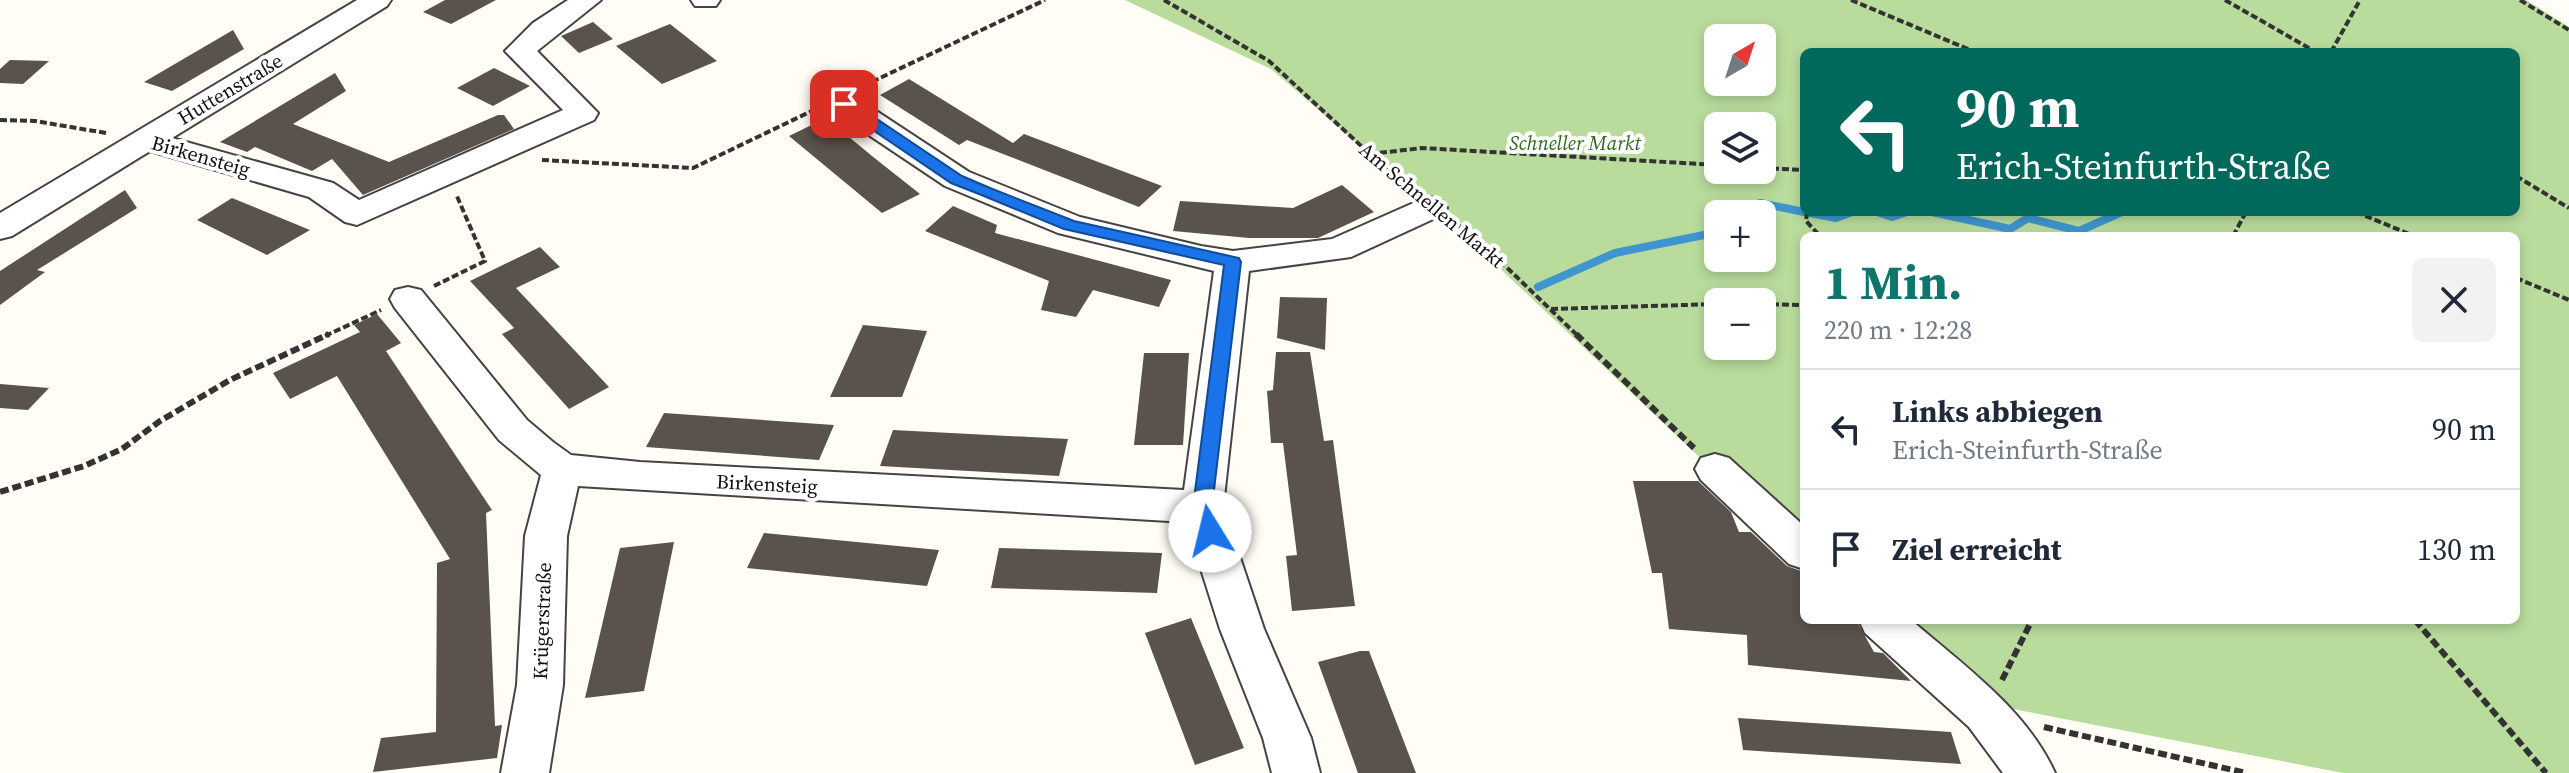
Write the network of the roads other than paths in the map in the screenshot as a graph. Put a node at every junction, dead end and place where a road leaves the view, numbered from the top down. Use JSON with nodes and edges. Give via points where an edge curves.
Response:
{"nodes":[{"id":1,"x":587,"y":0,"type":"edge"},
{"id":2,"x":367,"y":2,"type":"edge"},
{"id":3,"x":840,"y":100,"type":"road end"},
{"id":4,"x":146,"y":140,"type":"junction"},
{"id":5,"x":1430,"y":208,"type":"road end"},
{"id":6,"x":0,"y":228,"type":"edge"},
{"id":7,"x":1233,"y":262,"type":"junction"},
{"id":8,"x":408,"y":299,"type":"road end"},
{"id":9,"x":562,"y":469,"type":"junction"},
{"id":10,"x":1715,"y":469,"type":"road end"},
{"id":11,"x":1202,"y":507,"type":"junction"},
{"id":12,"x":1800,"y":548,"type":"edge"},
{"id":13,"x":1885,"y":624,"type":"edge"},
{"id":14,"x":525,"y":773,"type":"edge"},
{"id":15,"x":1296,"y":773,"type":"edge"},
{"id":16,"x":2031,"y":773,"type":"edge"}],
"edges":[{"from":1,"to":4,"type":"street","name":"Birkensteig","via":[[520,51],[583,113],[357,214],[321,190]]},
{"from":2,"to":4,"type":"street","name":"Huttenstraße"},
{"from":3,"to":7,"type":"street","via":[[957,179],[985,191],[1070,225]]},
{"from":4,"to":6,"type":"street","name":"Huttenstraße"},
{"from":5,"to":7,"type":"street","via":[[1339,249]]},
{"from":7,"to":11,"type":"street"},
{"from":8,"to":9,"type":"street","via":[[513,430]]},
{"from":9,"to":11,"type":"street","name":"Birkensteig"},
{"from":9,"to":14,"type":"street","name":"Krügerstraße","via":[[546,536],[541,672]]},
{"from":10,"to":12,"type":"street"},
{"from":11,"to":15,"type":"street"},
{"from":13,"to":16,"type":"street","via":[[1985,713]]}]}
